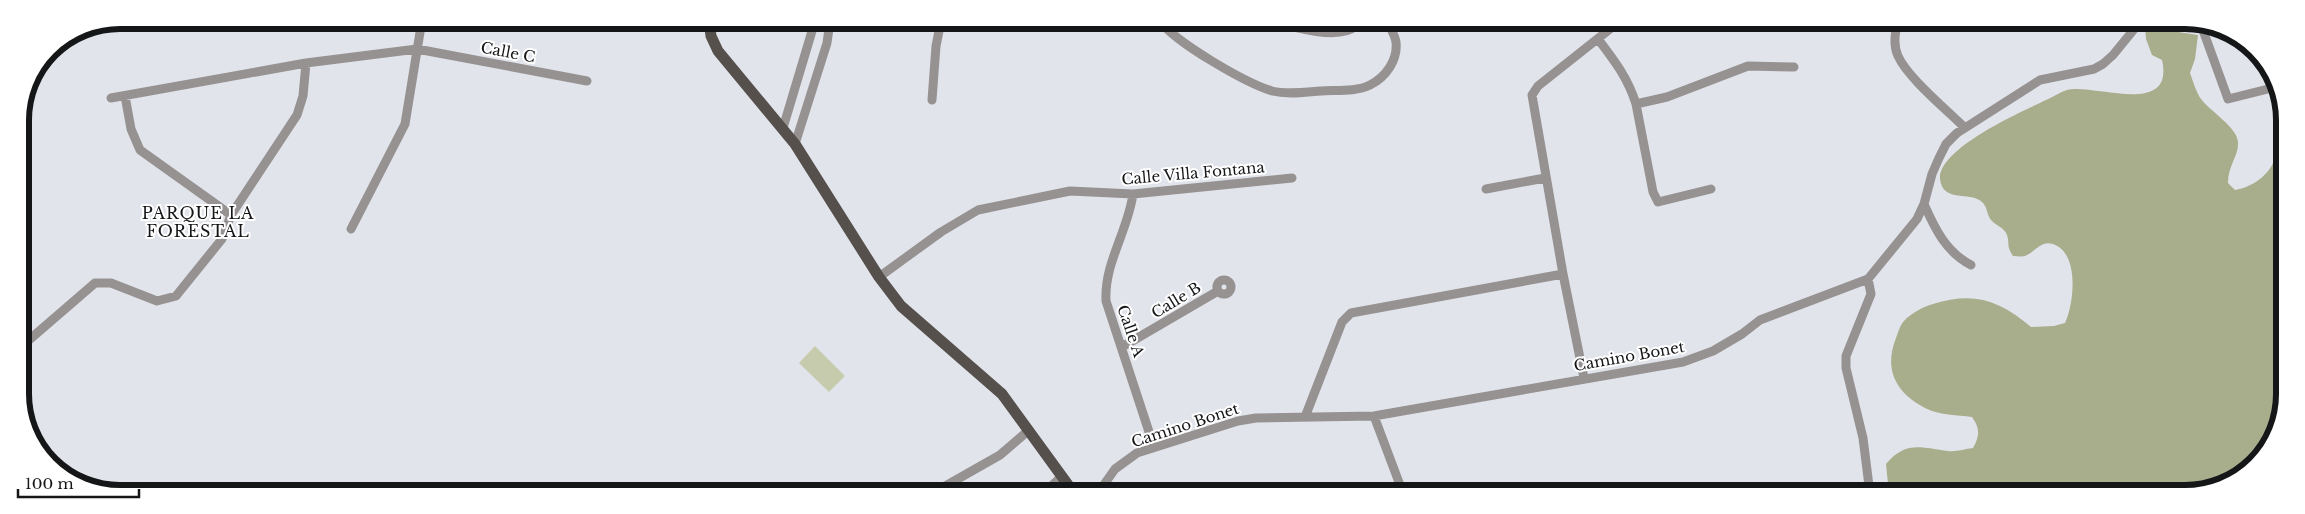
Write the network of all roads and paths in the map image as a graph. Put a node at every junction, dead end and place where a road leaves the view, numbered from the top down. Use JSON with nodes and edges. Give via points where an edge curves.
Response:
{"nodes":[{"id":1,"x":420,"y":29,"type":"edge"},
{"id":2,"x":710,"y":29,"type":"edge"},
{"id":3,"x":813,"y":29,"type":"edge"},
{"id":4,"x":829,"y":29,"type":"edge"},
{"id":5,"x":939,"y":29,"type":"edge"},
{"id":6,"x":1170,"y":29,"type":"edge"},
{"id":7,"x":1300,"y":29,"type":"edge"},
{"id":8,"x":1353,"y":29,"type":"edge"},
{"id":9,"x":1391,"y":29,"type":"edge"},
{"id":10,"x":1610,"y":29,"type":"edge"},
{"id":11,"x":1897,"y":29,"type":"edge"},
{"id":12,"x":2134,"y":29,"type":"edge"},
{"id":13,"x":2203,"y":31,"type":"edge"},
{"id":14,"x":1598,"y":39,"type":"junction"},
{"id":15,"x":417,"y":49,"type":"junction"},
{"id":16,"x":306,"y":63,"type":"junction"},
{"id":17,"x":1794,"y":67,"type":"dead end"},
{"id":18,"x":587,"y":81,"type":"dead end"},
{"id":19,"x":2270,"y":89,"type":"edge"},
{"id":20,"x":124,"y":96,"type":"junction"},
{"id":21,"x":111,"y":98,"type":"dead end"},
{"id":22,"x":932,"y":100,"type":"dead end"},
{"id":23,"x":1636,"y":104,"type":"junction"},
{"id":24,"x":1964,"y":127,"type":"junction"},
{"id":25,"x":783,"y":128,"type":"junction"},
{"id":26,"x":795,"y":144,"type":"junction"},
{"id":27,"x":1292,"y":178,"type":"dead end"},
{"id":28,"x":1545,"y":178,"type":"junction"},
{"id":29,"x":1711,"y":189,"type":"dead end"},
{"id":30,"x":1486,"y":190,"type":"dead end"},
{"id":31,"x":1133,"y":194,"type":"junction"},
{"id":32,"x":1924,"y":204,"type":"junction"},
{"id":33,"x":231,"y":215,"type":"junction"},
{"id":34,"x":351,"y":229,"type":"dead end"},
{"id":35,"x":1971,"y":264,"type":"dead end"},
{"id":36,"x":1563,"y":274,"type":"junction"},
{"id":37,"x":879,"y":277,"type":"junction"},
{"id":38,"x":1868,"y":280,"type":"junction"},
{"id":39,"x":1218,"y":291,"type":"dead end"},
{"id":40,"x":30,"y":340,"type":"dead end"},
{"id":41,"x":1122,"y":347,"type":"junction"},
{"id":42,"x":1584,"y":378,"type":"junction"},
{"id":43,"x":1374,"y":416,"type":"junction"},
{"id":44,"x":1305,"y":417,"type":"junction"},
{"id":45,"x":1029,"y":430,"type":"junction"},
{"id":46,"x":1154,"y":447,"type":"junction"},
{"id":47,"x":1062,"y":476,"type":"junction"},
{"id":48,"x":947,"y":485,"type":"edge"},
{"id":49,"x":1052,"y":485,"type":"edge"},
{"id":50,"x":1068,"y":485,"type":"edge"},
{"id":51,"x":1104,"y":485,"type":"edge"},
{"id":52,"x":1400,"y":485,"type":"edge"},
{"id":53,"x":1869,"y":485,"type":"edge"}],
"edges":[{"from":1,"to":15,"type":"street"},
{"from":2,"to":25,"type":"main road","via":[[718,51]]},
{"from":3,"to":25,"type":"street"},
{"from":4,"to":26,"type":"street"},
{"from":5,"to":22,"type":"street"},
{"from":6,"to":9,"type":"street","via":[[1242,78],[1274,91],[1290,93],[1348,90],[1371,85],[1390,69],[1396,52],[1396,40]]},
{"from":7,"to":8,"type":"street","via":[[1336,33]]},
{"from":10,"to":14,"type":"street"},
{"from":11,"to":24,"type":"street","via":[[1897,54],[1904,67]]},
{"from":12,"to":24,"type":"street","via":[[2113,55],[2094,69],[2040,80]]},
{"from":13,"to":19,"type":"street","via":[[2228,99]]},
{"from":14,"to":23,"type":"street","via":[[1622,71]]},
{"from":14,"to":28,"type":"street","via":[[1538,86],[1532,95]]},
{"from":15,"to":16,"type":"street","name":"Calle C"},
{"from":15,"to":18,"type":"street","name":"Calle C"},
{"from":15,"to":34,"type":"street","via":[[405,124]]},
{"from":16,"to":20,"type":"street","name":"Calle C"},
{"from":16,"to":33,"type":"street","via":[[303,96],[297,115]]},
{"from":17,"to":23,"type":"street","via":[[1748,66],[1667,97]]},
{"from":20,"to":21,"type":"street","name":"Calle C"},
{"from":20,"to":33,"type":"street","via":[[131,129],[140,150]]},
{"from":23,"to":29,"type":"street","via":[[1653,192],[1658,202]]},
{"from":24,"to":32,"type":"street","via":[[1946,144],[1932,174]]},
{"from":25,"to":26,"type":"main road"},
{"from":26,"to":37,"type":"main road"},
{"from":27,"to":31,"type":"street","name":"Calle Villa Fontana"},
{"from":28,"to":30,"type":"street"},
{"from":28,"to":36,"type":"street"},
{"from":31,"to":37,"type":"street","name":"Calle Villa Fontana","via":[[1070,191],[978,210],[941,232]]},
{"from":31,"to":41,"type":"street","name":"Calle A","via":[[1132,207],[1106,285],[1106,301]]},
{"from":32,"to":35,"type":"street","via":[[1940,238],[1956,256]]},
{"from":32,"to":38,"type":"street","via":[[1917,219]]},
{"from":33,"to":40,"type":"street","via":[[222,239],[176,296],[157,301],[111,283],[95,283]]},
{"from":36,"to":42,"type":"street"},
{"from":36,"to":44,"type":"street","via":[[1351,313],[1342,322]]},
{"from":37,"to":45,"type":"main road","via":[[900,306],[1002,394]]},
{"from":38,"to":42,"type":"street","name":"Camino Bonet","via":[[1760,320],[1713,351],[1684,362]]},
{"from":38,"to":53,"type":"street","via":[[1871,294],[1846,356],[1846,368],[1863,438]]},
{"from":39,"to":41,"type":"street","name":"Calle B"},
{"from":41,"to":46,"type":"street","name":"Calle A"},
{"from":42,"to":43,"type":"street","name":"Camino Bonet"},
{"from":43,"to":44,"type":"street","name":"Camino Bonet"},
{"from":43,"to":52,"type":"street"},
{"from":44,"to":46,"type":"street","name":"Camino Bonet","via":[[1238,421]]},
{"from":45,"to":47,"type":"main road"},
{"from":45,"to":48,"type":"street","via":[[1000,455]]},
{"from":46,"to":51,"type":"street","name":"Camino Bonet","via":[[1126,460]]},
{"from":47,"to":49,"type":"street"},
{"from":47,"to":50,"type":"main road"}]}
